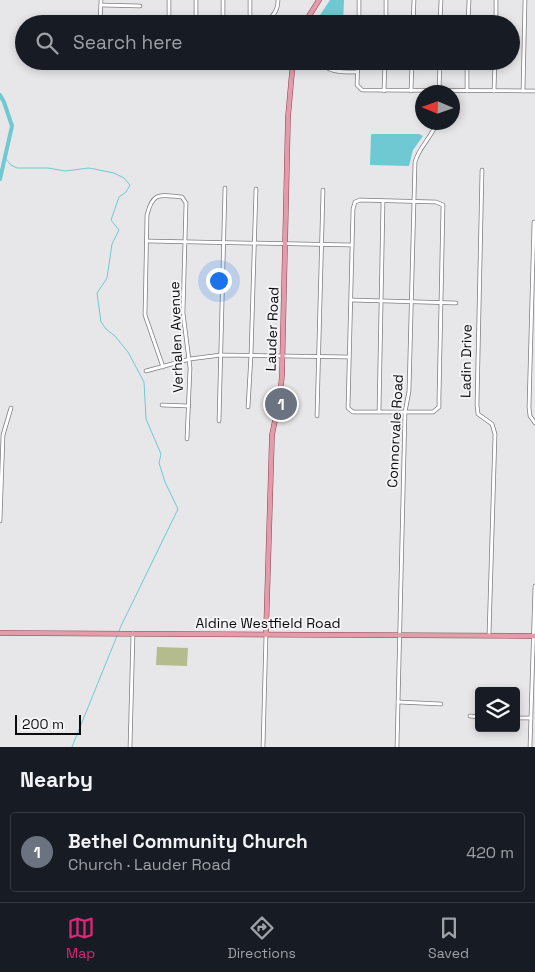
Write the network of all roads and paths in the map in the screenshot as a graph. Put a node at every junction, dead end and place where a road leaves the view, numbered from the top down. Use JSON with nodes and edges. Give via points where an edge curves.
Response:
{"nodes":[{"id":1,"x":101,"y":0,"type":"edge"},
{"id":2,"x":169,"y":0,"type":"edge"},
{"id":3,"x":196,"y":0,"type":"edge"},
{"id":4,"x":223,"y":0,"type":"edge"},
{"id":5,"x":250,"y":0,"type":"edge"},
{"id":6,"x":278,"y":0,"type":"edge"},
{"id":7,"x":319,"y":0,"type":"edge"},
{"id":8,"x":359,"y":0,"type":"edge"},
{"id":9,"x":386,"y":0,"type":"edge"},
{"id":10,"x":414,"y":0,"type":"edge"},
{"id":11,"x":441,"y":0,"type":"edge"},
{"id":12,"x":469,"y":0,"type":"edge"},
{"id":13,"x":496,"y":0,"type":"edge"},
{"id":14,"x":525,"y":0,"type":"edge"},
{"id":15,"x":101,"y":5,"type":"junction"},
{"id":16,"x":140,"y":6,"type":"dead end"},
{"id":17,"x":100,"y":15,"type":"edge"},
{"id":18,"x":169,"y":15,"type":"edge"},
{"id":19,"x":196,"y":15,"type":"edge"},
{"id":20,"x":223,"y":15,"type":"edge"},
{"id":21,"x":250,"y":15,"type":"edge"},
{"id":22,"x":273,"y":15,"type":"edge"},
{"id":23,"x":310,"y":15,"type":"edge"},
{"id":24,"x":359,"y":15,"type":"edge"},
{"id":25,"x":386,"y":15,"type":"edge"},
{"id":26,"x":413,"y":15,"type":"edge"},
{"id":27,"x":440,"y":15,"type":"edge"},
{"id":28,"x":468,"y":15,"type":"edge"},
{"id":29,"x":496,"y":15,"type":"edge"},
{"id":30,"x":292,"y":70,"type":"edge"},
{"id":31,"x":331,"y":70,"type":"edge"},
{"id":32,"x":385,"y":70,"type":"edge"},
{"id":33,"x":412,"y":70,"type":"edge"},
{"id":34,"x":440,"y":70,"type":"edge"},
{"id":35,"x":467,"y":70,"type":"edge"},
{"id":36,"x":495,"y":70,"type":"edge"},
{"id":37,"x":357,"y":72,"type":"joint"},
{"id":38,"x":439,"y":85,"type":"edge"},
{"id":39,"x":384,"y":90,"type":"junction"},
{"id":40,"x":412,"y":91,"type":"junction"},
{"id":41,"x":415,"y":91,"type":"edge"},
{"id":42,"x":460,"y":91,"type":"edge"},
{"id":43,"x":467,"y":91,"type":"junction"},
{"id":44,"x":494,"y":91,"type":"junction"},
{"id":45,"x":523,"y":91,"type":"junction"},
{"id":46,"x":535,"y":91,"type":"edge"},
{"id":47,"x":434,"y":130,"type":"edge"},
{"id":48,"x":482,"y":170,"type":"dead end"},
{"id":49,"x":225,"y":188,"type":"dead end"},
{"id":50,"x":256,"y":189,"type":"dead end"},
{"id":51,"x":323,"y":190,"type":"dead end"},
{"id":52,"x":383,"y":200,"type":"junction"},
{"id":53,"x":414,"y":201,"type":"junction"},
{"id":54,"x":534,"y":222,"type":"dead end"},
{"id":55,"x":147,"y":241,"type":"junction"},
{"id":56,"x":186,"y":241,"type":"junction"},
{"id":57,"x":224,"y":243,"type":"junction"},
{"id":58,"x":254,"y":243,"type":"junction"},
{"id":59,"x":285,"y":244,"type":"junction"},
{"id":60,"x":322,"y":245,"type":"junction"},
{"id":61,"x":352,"y":246,"type":"junction"},
{"id":62,"x":351,"y":300,"type":"junction"},
{"id":63,"x":381,"y":301,"type":"junction"},
{"id":64,"x":411,"y":302,"type":"junction"},
{"id":65,"x":442,"y":303,"type":"junction"},
{"id":66,"x":456,"y":303,"type":"dead end"},
{"id":67,"x":221,"y":354,"type":"junction"},
{"id":68,"x":251,"y":355,"type":"junction"},
{"id":69,"x":282,"y":356,"type":"junction"},
{"id":70,"x":318,"y":356,"type":"junction"},
{"id":71,"x":349,"y":357,"type":"junction"},
{"id":72,"x":190,"y":359,"type":"junction"},
{"id":73,"x":163,"y":367,"type":"junction"},
{"id":74,"x":146,"y":371,"type":"dead end"},
{"id":75,"x":162,"y":406,"type":"dead end"},
{"id":76,"x":189,"y":406,"type":"junction"},
{"id":77,"x":248,"y":407,"type":"dead end"},
{"id":78,"x":11,"y":408,"type":"dead end"},
{"id":79,"x":379,"y":412,"type":"junction"},
{"id":80,"x":405,"y":412,"type":"junction"},
{"id":81,"x":317,"y":416,"type":"dead end"},
{"id":82,"x":219,"y":421,"type":"dead end"},
{"id":83,"x":535,"y":424,"type":"edge"},
{"id":84,"x":187,"y":440,"type":"dead end"},
{"id":85,"x":0,"y":521,"type":"edge"},
{"id":86,"x":535,"y":586,"type":"edge"},
{"id":87,"x":0,"y":633,"type":"edge"},
{"id":88,"x":133,"y":634,"type":"junction"},
{"id":89,"x":266,"y":634,"type":"junction"},
{"id":90,"x":400,"y":635,"type":"junction"},
{"id":91,"x":489,"y":635,"type":"junction"},
{"id":92,"x":534,"y":636,"type":"edge"},
{"id":93,"x":534,"y":666,"type":"edge"},
{"id":94,"x":398,"y":702,"type":"junction"},
{"id":95,"x":441,"y":704,"type":"dead end"},
{"id":96,"x":470,"y":716,"type":"dead end"},
{"id":97,"x":475,"y":716,"type":"edge"},
{"id":98,"x":520,"y":718,"type":"edge"},
{"id":99,"x":531,"y":718,"type":"junction"},
{"id":100,"x":130,"y":747,"type":"edge"},
{"id":101,"x":263,"y":747,"type":"edge"},
{"id":102,"x":397,"y":747,"type":"edge"},
{"id":103,"x":530,"y":747,"type":"edge"}],
"edges":[{"from":1,"to":15,"type":"street"},
{"from":2,"to":18,"type":"street"},
{"from":3,"to":19,"type":"street"},
{"from":4,"to":20,"type":"street"},
{"from":5,"to":21,"type":"street"},
{"from":6,"to":22,"type":"street","via":[[278,8]]},
{"from":7,"to":23,"type":"main road"},
{"from":8,"to":24,"type":"street"},
{"from":9,"to":25,"type":"street"},
{"from":10,"to":26,"type":"street"},
{"from":11,"to":27,"type":"street"},
{"from":12,"to":28,"type":"street"},
{"from":13,"to":29,"type":"street"},
{"from":14,"to":45,"type":"street"},
{"from":15,"to":16,"type":"street"},
{"from":15,"to":17,"type":"street"},
{"from":30,"to":59,"type":"main road","name":"Lauder Road"},
{"from":31,"to":37,"type":"street"},
{"from":32,"to":39,"type":"street"},
{"from":33,"to":40,"type":"street"},
{"from":34,"to":38,"type":"street"},
{"from":35,"to":43,"type":"street"},
{"from":36,"to":44,"type":"street"},
{"from":37,"to":39,"type":"street","via":[[359,88]]},
{"from":39,"to":40,"type":"street"},
{"from":40,"to":41,"type":"street"},
{"from":42,"to":43,"type":"street"},
{"from":43,"to":44,"type":"street"},
{"from":44,"to":45,"type":"street"},
{"from":45,"to":46,"type":"street"},
{"from":47,"to":53,"type":"street","name":"Connorvale Road","via":[[417,155]]},
{"from":48,"to":91,"type":"street","name":"Ladin Drive","via":[[477,405],[478,414],[492,424],[495,434]]},
{"from":49,"to":57,"type":"street"},
{"from":50,"to":58,"type":"street"},
{"from":51,"to":60,"type":"street"},
{"from":52,"to":53,"type":"street"},
{"from":52,"to":61,"type":"street","via":[[355,202]]},
{"from":52,"to":63,"type":"street"},
{"from":53,"to":64,"type":"street","name":"Connorvale Road"},
{"from":53,"to":65,"type":"street","via":[[443,204]]},
{"from":54,"to":83,"type":"street","via":[[529,407]]},
{"from":55,"to":56,"type":"street"},
{"from":55,"to":56,"type":"street","name":"Verhalen Avenue","via":[[150,202],[165,195],[182,197],[186,203]]},
{"from":55,"to":73,"type":"street","via":[[145,315]]},
{"from":56,"to":57,"type":"street"},
{"from":56,"to":72,"type":"street","name":"Verhalen Avenue","via":[[183,313]]},
{"from":57,"to":58,"type":"street"},
{"from":57,"to":67,"type":"street"},
{"from":58,"to":59,"type":"street"},
{"from":58,"to":68,"type":"street"},
{"from":59,"to":60,"type":"street"},
{"from":59,"to":69,"type":"main road","name":"Lauder Road"},
{"from":60,"to":61,"type":"street"},
{"from":60,"to":70,"type":"street"},
{"from":61,"to":62,"type":"street"},
{"from":62,"to":63,"type":"street"},
{"from":62,"to":71,"type":"street"},
{"from":63,"to":64,"type":"street"},
{"from":63,"to":79,"type":"street"},
{"from":64,"to":65,"type":"street"},
{"from":64,"to":80,"type":"street","name":"Connorvale Road","via":[[409,391]]},
{"from":65,"to":66,"type":"street"},
{"from":65,"to":80,"type":"street","via":[[438,407],[430,412]]},
{"from":67,"to":68,"type":"street"},
{"from":67,"to":72,"type":"street"},
{"from":67,"to":82,"type":"street"},
{"from":68,"to":69,"type":"street"},
{"from":68,"to":77,"type":"street"},
{"from":69,"to":70,"type":"street"},
{"from":69,"to":89,"type":"main road","name":"Lauder Road","via":[[280,396],[272,435]]},
{"from":70,"to":71,"type":"street"},
{"from":70,"to":81,"type":"street"},
{"from":71,"to":79,"type":"street","via":[[349,410]]},
{"from":72,"to":73,"type":"street"},
{"from":72,"to":76,"type":"street","name":"Verhalen Avenue"},
{"from":73,"to":74,"type":"street"},
{"from":75,"to":76,"type":"street"},
{"from":76,"to":84,"type":"street","name":"Verhalen Avenue"},
{"from":78,"to":85,"type":"street","via":[[2,440]]},
{"from":79,"to":80,"type":"street"},
{"from":80,"to":90,"type":"street","name":"Connorvale Road"},
{"from":86,"to":92,"type":"street"},
{"from":87,"to":88,"type":"main road","name":"Aldine Westfield Road"},
{"from":88,"to":89,"type":"main road","name":"Aldine Westfield Road"},
{"from":88,"to":100,"type":"street"},
{"from":89,"to":90,"type":"main road","name":"Aldine Westfield Road"},
{"from":89,"to":101,"type":"street","name":"Lauder Road"},
{"from":90,"to":91,"type":"main road","name":"Aldine Westfield Road"},
{"from":90,"to":94,"type":"street","name":"Connorvale Road"},
{"from":91,"to":92,"type":"main road","name":"Aldine Westfield Road"},
{"from":92,"to":93,"type":"street"},
{"from":93,"to":99,"type":"street"},
{"from":94,"to":95,"type":"street"},
{"from":94,"to":102,"type":"street","name":"Connorvale Road"},
{"from":96,"to":97,"type":"street"},
{"from":98,"to":99,"type":"street"},
{"from":99,"to":103,"type":"street"}]}
